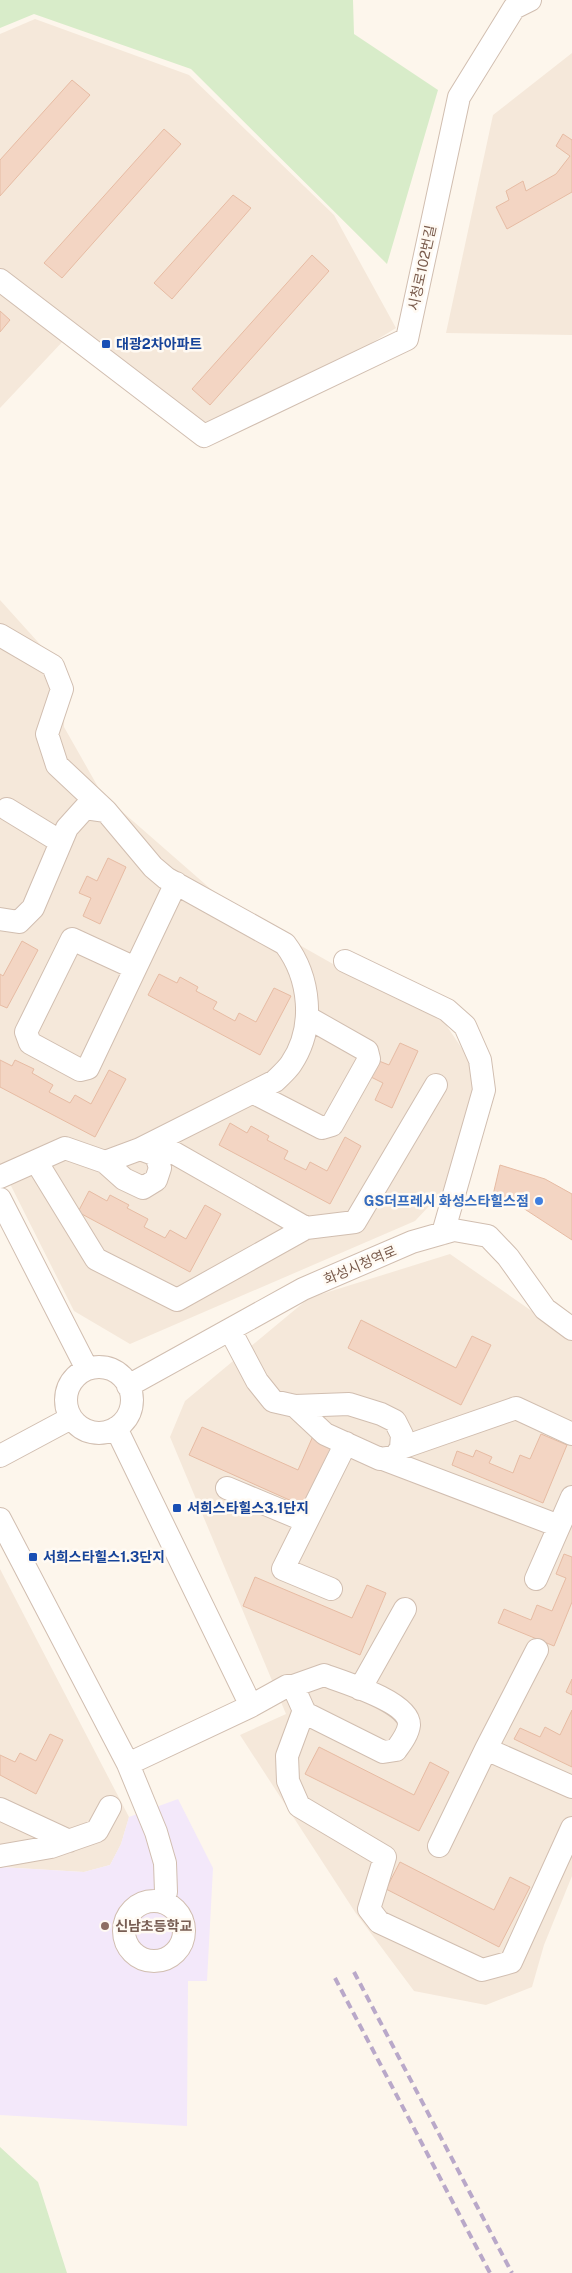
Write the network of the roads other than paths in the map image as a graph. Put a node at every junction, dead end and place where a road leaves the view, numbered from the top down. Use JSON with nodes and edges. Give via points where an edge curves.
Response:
{"nodes":[{"id":1,"x":530,"y":0,"type":"edge"},
{"id":2,"x":0,"y":280,"type":"edge"},
{"id":3,"x":0,"y":635,"type":"edge"},
{"id":4,"x":7,"y":809,"type":"dead end"},
{"id":5,"x":106,"y":811,"type":"junction"},
{"id":6,"x":61,"y":842,"type":"junction"},
{"id":7,"x":176,"y":883,"type":"junction"},
{"id":8,"x":0,"y":919,"type":"edge"},
{"id":9,"x":345,"y":961,"type":"dead end"},
{"id":10,"x":135,"y":968,"type":"junction"},
{"id":11,"x":307,"y":1017,"type":"junction"},
{"id":12,"x":436,"y":1085,"type":"dead end"},
{"id":13,"x":254,"y":1093,"type":"junction"},
{"id":14,"x":147,"y":1145,"type":"junction"},
{"id":15,"x":36,"y":1161,"type":"junction"},
{"id":16,"x":105,"y":1162,"type":"junction"},
{"id":17,"x":0,"y":1177,"type":"edge"},
{"id":18,"x":0,"y":1199,"type":"edge"},
{"id":19,"x":306,"y":1228,"type":"junction"},
{"id":20,"x":444,"y":1233,"type":"junction"},
{"id":21,"x":572,"y":1329,"type":"edge"},
{"id":22,"x":230,"y":1330,"type":"junction"},
{"id":23,"x":87,"y":1369,"type":"junction"},
{"id":24,"x":128,"y":1386,"type":"junction"},
{"id":25,"x":296,"y":1406,"type":"junction"},
{"id":26,"x":71,"y":1418,"type":"junction"},
{"id":27,"x":116,"y":1428,"type":"junction"},
{"id":28,"x":572,"y":1434,"type":"edge"},
{"id":29,"x":346,"y":1443,"type":"junction"},
{"id":30,"x":392,"y":1454,"type":"junction"},
{"id":31,"x":0,"y":1456,"type":"edge"},
{"id":32,"x":227,"y":1488,"type":"dead end"},
{"id":33,"x":567,"y":1514,"type":"edge"},
{"id":34,"x":0,"y":1519,"type":"edge"},
{"id":35,"x":306,"y":1521,"type":"junction"},
{"id":36,"x":536,"y":1579,"type":"dead end"},
{"id":37,"x":331,"y":1589,"type":"dead end"},
{"id":38,"x":405,"y":1609,"type":"dead end"},
{"id":39,"x":537,"y":1650,"type":"dead end"},
{"id":40,"x":293,"y":1686,"type":"junction"},
{"id":41,"x":360,"y":1690,"type":"junction"},
{"id":42,"x":251,"y":1706,"type":"junction"},
{"id":43,"x":304,"y":1710,"type":"junction"},
{"id":44,"x":486,"y":1750,"type":"junction"},
{"id":45,"x":128,"y":1764,"type":"junction"},
{"id":46,"x":572,"y":1787,"type":"edge"},
{"id":47,"x":110,"y":1807,"type":"dead end"},
{"id":48,"x":0,"y":1809,"type":"edge"},
{"id":49,"x":572,"y":1828,"type":"edge"},
{"id":50,"x":69,"y":1841,"type":"junction"},
{"id":51,"x":439,"y":1846,"type":"dead end"},
{"id":52,"x":0,"y":1856,"type":"edge"},
{"id":53,"x":162,"y":1901,"type":"dead end"}],
"edges":[{"from":1,"to":2,"type":"street","name":"시청로102번길","via":[[514,8],[459,97],[407,339],[204,436]]},
{"from":3,"to":5,"type":"street","via":[[53,666],[62,689],[47,734],[57,765]]},
{"from":4,"to":6,"type":"street"},
{"from":5,"to":6,"type":"street","via":[[85,808],[67,828]]},
{"from":5,"to":7,"type":"street","via":[[152,867]]},
{"from":6,"to":8,"type":"street","via":[[33,908],[19,922]]},
{"from":7,"to":10,"type":"street"},
{"from":7,"to":11,"type":"street","via":[[285,944],[296,958],[305,983]]},
{"from":9,"to":20,"type":"street","via":[[447,1010],[465,1026],[480,1060],[484,1090]]},
{"from":10,"to":10,"type":"street","via":[[88,1068],[80,1070],[30,1043],[26,1032],[72,939]]},
{"from":11,"to":13,"type":"street","via":[[291,1064],[275,1081]]},
{"from":11,"to":13,"type":"street","via":[[367,1050],[369,1059],[332,1125],[322,1128]]},
{"from":12,"to":19,"type":"street","via":[[355,1222]]},
{"from":13,"to":14,"type":"street"},
{"from":14,"to":16,"type":"street"},
{"from":14,"to":16,"type":"street","via":[[156,1155],[160,1168],[156,1180],[143,1188],[124,1179]]},
{"from":14,"to":19,"type":"street"},
{"from":15,"to":16,"type":"street","via":[[65,1148]]},
{"from":15,"to":17,"type":"street"},
{"from":15,"to":19,"type":"street","via":[[96,1260],[177,1300]]},
{"from":18,"to":23,"type":"street"},
{"from":20,"to":21,"type":"street","name":"화성시청역로","via":[[454,1230],[488,1236],[508,1257],[545,1309]]},
{"from":20,"to":22,"type":"street","name":"화성시청역로","via":[[412,1242],[303,1290]]},
{"from":22,"to":24,"type":"street","name":"화성시청역로"},
{"from":22,"to":25,"type":"street","via":[[257,1381],[272,1401]]},
{"from":23,"to":24,"type":"street","via":[[113,1370]]},
{"from":23,"to":26,"type":"street","via":[[72,1380],[66,1393],[67,1411]]},
{"from":24,"to":27,"type":"street","via":[[132,1404]]},
{"from":25,"to":29,"type":"street","via":[[325,1434]]},
{"from":25,"to":30,"type":"street","via":[[349,1404],[395,1421],[402,1435]]},
{"from":26,"to":27,"type":"street","via":[[91,1432],[102,1433]]},
{"from":26,"to":31,"type":"street"},
{"from":27,"to":42,"type":"street"},
{"from":28,"to":30,"type":"street","via":[[516,1408]]},
{"from":29,"to":30,"type":"street"},
{"from":29,"to":35,"type":"street"},
{"from":30,"to":33,"type":"street"},
{"from":32,"to":35,"type":"street"},
{"from":33,"to":36,"type":"street"},
{"from":34,"to":45,"type":"street"},
{"from":35,"to":37,"type":"street","via":[[283,1569]]},
{"from":38,"to":41,"type":"street"},
{"from":39,"to":44,"type":"street"},
{"from":40,"to":41,"type":"street","via":[[324,1675]]},
{"from":40,"to":42,"type":"street","via":[[287,1686]]},
{"from":40,"to":43,"type":"street"},
{"from":41,"to":43,"type":"street","via":[[393,1703],[406,1714],[409,1725],[396,1750],[383,1752]]},
{"from":42,"to":45,"type":"street"},
{"from":43,"to":49,"type":"street","via":[[287,1756],[288,1781],[299,1806],[385,1858],[369,1910],[379,1922],[482,1970],[511,1962]]},
{"from":44,"to":46,"type":"street"},
{"from":44,"to":51,"type":"street"},
{"from":45,"to":53,"type":"street","via":[[166,1863],[166,1892]]},
{"from":47,"to":50,"type":"street","via":[[97,1831]]},
{"from":48,"to":50,"type":"street"},
{"from":50,"to":52,"type":"street"}]}
